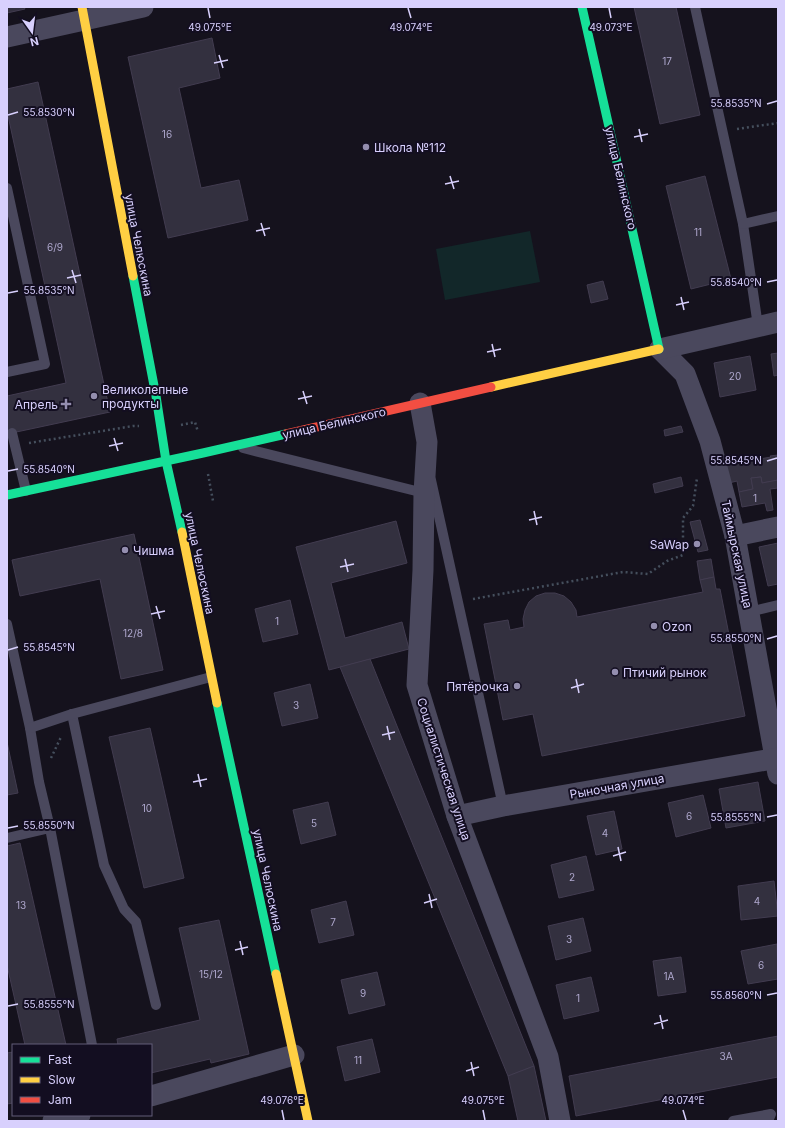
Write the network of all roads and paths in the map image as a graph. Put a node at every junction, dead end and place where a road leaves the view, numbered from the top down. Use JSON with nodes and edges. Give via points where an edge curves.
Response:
{"nodes":[{"id":1,"x":143,"y":7,"type":"edge"},
{"id":2,"x":582,"y":7,"type":"edge"},
{"id":3,"x":695,"y":7,"type":"edge"},
{"id":4,"x":83,"y":13,"type":"edge"},
{"id":5,"x":7,"y":37,"type":"edge"},
{"id":6,"x":778,"y":123,"type":"edge"},
{"id":7,"x":722,"y":131,"type":"junction"},
{"id":8,"x":7,"y":188,"type":"edge"},
{"id":9,"x":778,"y":216,"type":"edge"},
{"id":10,"x":743,"y":224,"type":"junction"},
{"id":11,"x":768,"y":324,"type":"edge"},
{"id":12,"x":660,"y":350,"type":"junction"},
{"id":13,"x":7,"y":372,"type":"edge"},
{"id":14,"x":420,"y":404,"type":"junction"},
{"id":15,"x":161,"y":430,"type":"junction"},
{"id":16,"x":12,"y":433,"type":"dead end"},
{"id":17,"x":15,"y":446,"type":"junction"},
{"id":18,"x":232,"y":446,"type":"junction"},
{"id":19,"x":203,"y":453,"type":"junction"},
{"id":20,"x":426,"y":456,"type":"junction"},
{"id":21,"x":166,"y":461,"type":"junction"},
{"id":22,"x":698,"y":474,"type":"dead end"},
{"id":23,"x":26,"y":491,"type":"junction"},
{"id":24,"x":424,"y":493,"type":"junction"},
{"id":25,"x":7,"y":495,"type":"edge"},
{"id":26,"x":213,"y":501,"type":"dead end"},
{"id":27,"x":778,"y":526,"type":"edge"},
{"id":28,"x":735,"y":536,"type":"junction"},
{"id":29,"x":458,"y":602,"type":"junction"},
{"id":30,"x":778,"y":605,"type":"edge"},
{"id":31,"x":749,"y":612,"type":"junction"},
{"id":32,"x":7,"y":624,"type":"edge"},
{"id":33,"x":211,"y":677,"type":"junction"},
{"id":34,"x":72,"y":714,"type":"junction"},
{"id":35,"x":30,"y":728,"type":"junction"},
{"id":36,"x":777,"y":764,"type":"edge"},
{"id":37,"x":39,"y":782,"type":"junction"},
{"id":38,"x":503,"y":806,"type":"junction"},
{"id":39,"x":457,"y":816,"type":"junction"},
{"id":40,"x":50,"y":828,"type":"junction"},
{"id":41,"x":7,"y":838,"type":"edge"},
{"id":42,"x":156,"y":1005,"type":"dead end"},
{"id":43,"x":92,"y":1044,"type":"edge"},
{"id":44,"x":294,"y":1055,"type":"junction"},
{"id":45,"x":152,"y":1096,"type":"edge"},
{"id":46,"x":76,"y":1116,"type":"edge"},
{"id":47,"x":772,"y":1116,"type":"edge"},
{"id":48,"x":53,"y":1121,"type":"edge"},
{"id":49,"x":308,"y":1121,"type":"edge"},
{"id":50,"x":560,"y":1121,"type":"edge"},
{"id":51,"x":734,"y":1121,"type":"edge"}],
"edges":[{"from":1,"to":4,"type":"street"},
{"from":2,"to":12,"type":"main road","name":"улица Белинского"},
{"from":3,"to":7,"type":"lane"},
{"from":4,"to":5,"type":"street"},
{"from":4,"to":15,"type":"main road","name":"улица Челюскина"},
{"from":6,"to":7,"type":"path"},
{"from":7,"to":10,"type":"lane"},
{"from":8,"to":13,"type":"lane","via":[[45,364]]},
{"from":9,"to":10,"type":"lane"},
{"from":10,"to":11,"type":"lane"},
{"from":11,"to":12,"type":"street","name":"улица Белинского"},
{"from":12,"to":14,"type":"main road","name":"улица Белинского"},
{"from":12,"to":28,"type":"street","name":"Таймырская улица","via":[[685,374],[710,441]]},
{"from":14,"to":18,"type":"main road","name":"улица Белинского"},
{"from":14,"to":20,"type":"street","name":"Социалистическая улица","via":[[427,442]]},
{"from":15,"to":17,"type":"path","via":[[133,426]]},
{"from":15,"to":19,"type":"path","via":[[195,422]]},
{"from":15,"to":21,"type":"main road","name":"улица Челюскина"},
{"from":16,"to":17,"type":"lane"},
{"from":17,"to":23,"type":"lane"},
{"from":18,"to":19,"type":"main road","name":"улица Белинского"},
{"from":18,"to":24,"type":"lane"},
{"from":19,"to":21,"type":"main road","name":"улица Белинского"},
{"from":19,"to":26,"type":"path"},
{"from":20,"to":24,"type":"street","name":"Социалистическая улица"},
{"from":20,"to":29,"type":"lane"},
{"from":21,"to":23,"type":"main road","name":"улица Белинского"},
{"from":21,"to":33,"type":"main road","name":"улица Челюскина"},
{"from":22,"to":29,"type":"path","via":[[692,506],[683,518],[683,555],[667,561],[648,574],[623,572]]},
{"from":23,"to":25,"type":"main road","name":"улица Белинского"},
{"from":24,"to":39,"type":"street","name":"Социалистическая улица","via":[[417,685]]},
{"from":27,"to":28,"type":"street"},
{"from":28,"to":31,"type":"street","name":"Таймырская улица"},
{"from":29,"to":38,"type":"lane"},
{"from":30,"to":31,"type":"lane"},
{"from":31,"to":36,"type":"street","name":"Таймырская улица"},
{"from":32,"to":35,"type":"lane"},
{"from":33,"to":34,"type":"lane"},
{"from":33,"to":44,"type":"main road","name":"улица Челюскина"},
{"from":34,"to":35,"type":"lane"},
{"from":34,"to":37,"type":"path"},
{"from":34,"to":42,"type":"lane","via":[[104,866],[124,909],[136,922]]},
{"from":35,"to":37,"type":"lane"},
{"from":36,"to":38,"type":"street","name":"Рыночная улица"},
{"from":37,"to":40,"type":"lane"},
{"from":38,"to":39,"type":"street","name":"Рыночная улица"},
{"from":39,"to":50,"type":"street","name":"Социалистическая улица","via":[[548,1057]]},
{"from":40,"to":41,"type":"lane"},
{"from":40,"to":43,"type":"lane"},
{"from":44,"to":45,"type":"street"},
{"from":44,"to":49,"type":"main road","name":"улица Челюскина"},
{"from":46,"to":48,"type":"street"},
{"from":47,"to":51,"type":"lane"}]}
